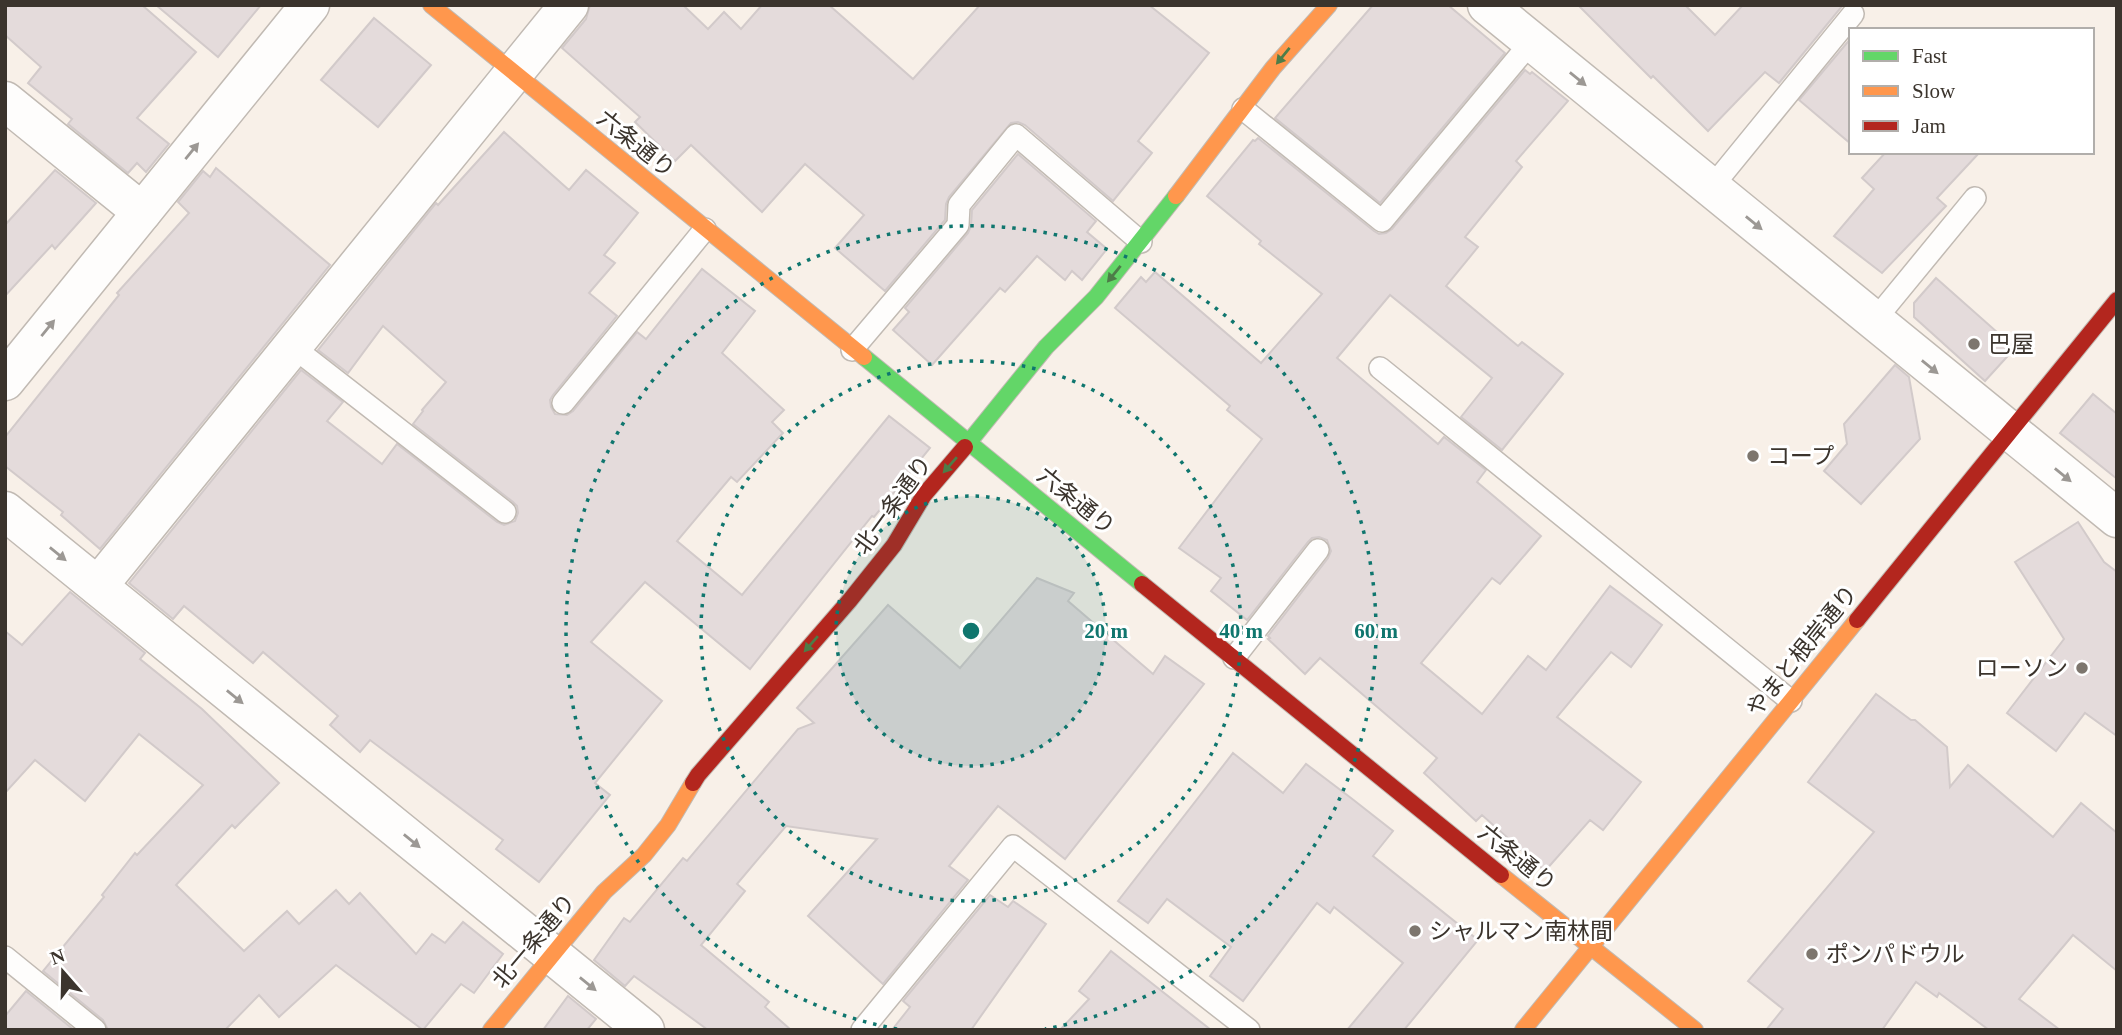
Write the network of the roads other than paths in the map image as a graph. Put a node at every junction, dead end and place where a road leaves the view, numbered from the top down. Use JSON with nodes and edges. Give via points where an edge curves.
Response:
{"nodes":[{"id":1,"x":310,"y":5,"type":"edge"},
{"id":2,"x":431,"y":5,"type":"edge"},
{"id":3,"x":569,"y":5,"type":"edge"},
{"id":4,"x":1329,"y":5,"type":"edge"},
{"id":5,"x":1487,"y":5,"type":"edge"},
{"id":6,"x":1853,"y":14,"type":"dead end"},
{"id":7,"x":1532,"y":41,"type":"junction"},
{"id":8,"x":514,"y":73,"type":"junction"},
{"id":9,"x":5,"y":102,"type":"edge"},
{"id":10,"x":1243,"y":109,"type":"junction"},
{"id":11,"x":1711,"y":188,"type":"junction"},
{"id":12,"x":1975,"y":198,"type":"dead end"},
{"id":13,"x":142,"y":212,"type":"junction"},
{"id":14,"x":705,"y":229,"type":"junction"},
{"id":15,"x":1141,"y":242,"type":"junction"},
{"id":16,"x":2117,"y":300,"type":"edge"},
{"id":17,"x":1874,"y":321,"type":"junction"},
{"id":18,"x":293,"y":347,"type":"junction"},
{"id":19,"x":852,"y":349,"type":"junction"},
{"id":20,"x":1380,"y":368,"type":"dead end"},
{"id":21,"x":5,"y":381,"type":"edge"},
{"id":22,"x":563,"y":403,"type":"dead end"},
{"id":23,"x":2010,"y":432,"type":"junction"},
{"id":24,"x":968,"y":443,"type":"junction"},
{"id":25,"x":5,"y":511,"type":"edge"},
{"id":26,"x":505,"y":512,"type":"dead end"},
{"id":27,"x":2117,"y":518,"type":"edge"},
{"id":28,"x":1318,"y":550,"type":"dead end"},
{"id":29,"x":98,"y":586,"type":"junction"},
{"id":30,"x":1234,"y":658,"type":"junction"},
{"id":31,"x":1791,"y":701,"type":"junction"},
{"id":32,"x":1590,"y":946,"type":"junction"},
{"id":33,"x":553,"y":955,"type":"junction"},
{"id":34,"x":5,"y":957,"type":"edge"},
{"id":35,"x":95,"y":1030,"type":"edge"},
{"id":36,"x":491,"y":1030,"type":"edge"},
{"id":37,"x":645,"y":1030,"type":"edge"},
{"id":38,"x":862,"y":1030,"type":"edge"},
{"id":39,"x":1249,"y":1030,"type":"edge"},
{"id":40,"x":1523,"y":1030,"type":"edge"},
{"id":41,"x":1695,"y":1030,"type":"edge"}],
"edges":[{"from":13,"to":1,"type":"street","one_way":true},
{"from":2,"to":8,"type":"street","name":"六条通り"},
{"from":3,"to":8,"type":"street"},
{"from":4,"to":10,"type":"street","name":"北一条通り","one_way":true,"via":[[1304,29]]},
{"from":5,"to":7,"type":"street"},
{"from":6,"to":11,"type":"lane"},
{"from":7,"to":10,"type":"lane","via":[[1382,221]]},
{"from":7,"to":11,"type":"street","one_way":true},
{"from":8,"to":14,"type":"street","name":"六条通り"},
{"from":8,"to":18,"type":"street"},
{"from":9,"to":13,"type":"street"},
{"from":10,"to":15,"type":"street","name":"北一条通り"},
{"from":11,"to":17,"type":"street","one_way":true},
{"from":12,"to":17,"type":"lane"},
{"from":21,"to":13,"type":"street","one_way":true},
{"from":14,"to":19,"type":"street","name":"六条通り"},
{"from":14,"to":22,"type":"lane"},
{"from":15,"to":19,"type":"lane","via":[[1016,135],[959,205],[958,225]]},
{"from":15,"to":24,"type":"street","name":"北一条通り","one_way":true,"via":[[1096,297],[1046,347]]},
{"from":16,"to":23,"type":"street","name":"やまと根岸通り"},
{"from":17,"to":23,"type":"street","one_way":true},
{"from":18,"to":26,"type":"lane"},
{"from":18,"to":29,"type":"street"},
{"from":19,"to":24,"type":"street","name":"六条通り"},
{"from":20,"to":31,"type":"lane"},
{"from":23,"to":27,"type":"street","one_way":true},
{"from":23,"to":31,"type":"street","name":"やまと根岸通り"},
{"from":24,"to":30,"type":"street","name":"六条通り"},
{"from":24,"to":33,"type":"street","name":"北一条通り","one_way":true,"via":[[924,495],[894,545],[698,775],[644,855],[604,892]]},
{"from":25,"to":29,"type":"street","one_way":true},
{"from":28,"to":30,"type":"lane"},
{"from":29,"to":33,"type":"street","one_way":true},
{"from":30,"to":32,"type":"street","name":"六条通り"},
{"from":31,"to":32,"type":"street","name":"やまと根岸通り"},
{"from":32,"to":40,"type":"street","name":"やまと根岸通り"},
{"from":32,"to":41,"type":"street","name":"六条通り"},
{"from":33,"to":36,"type":"street","name":"北一条通り"},
{"from":33,"to":37,"type":"street","one_way":true},
{"from":34,"to":35,"type":"lane"},
{"from":38,"to":39,"type":"lane","via":[[1013,846]]}]}
